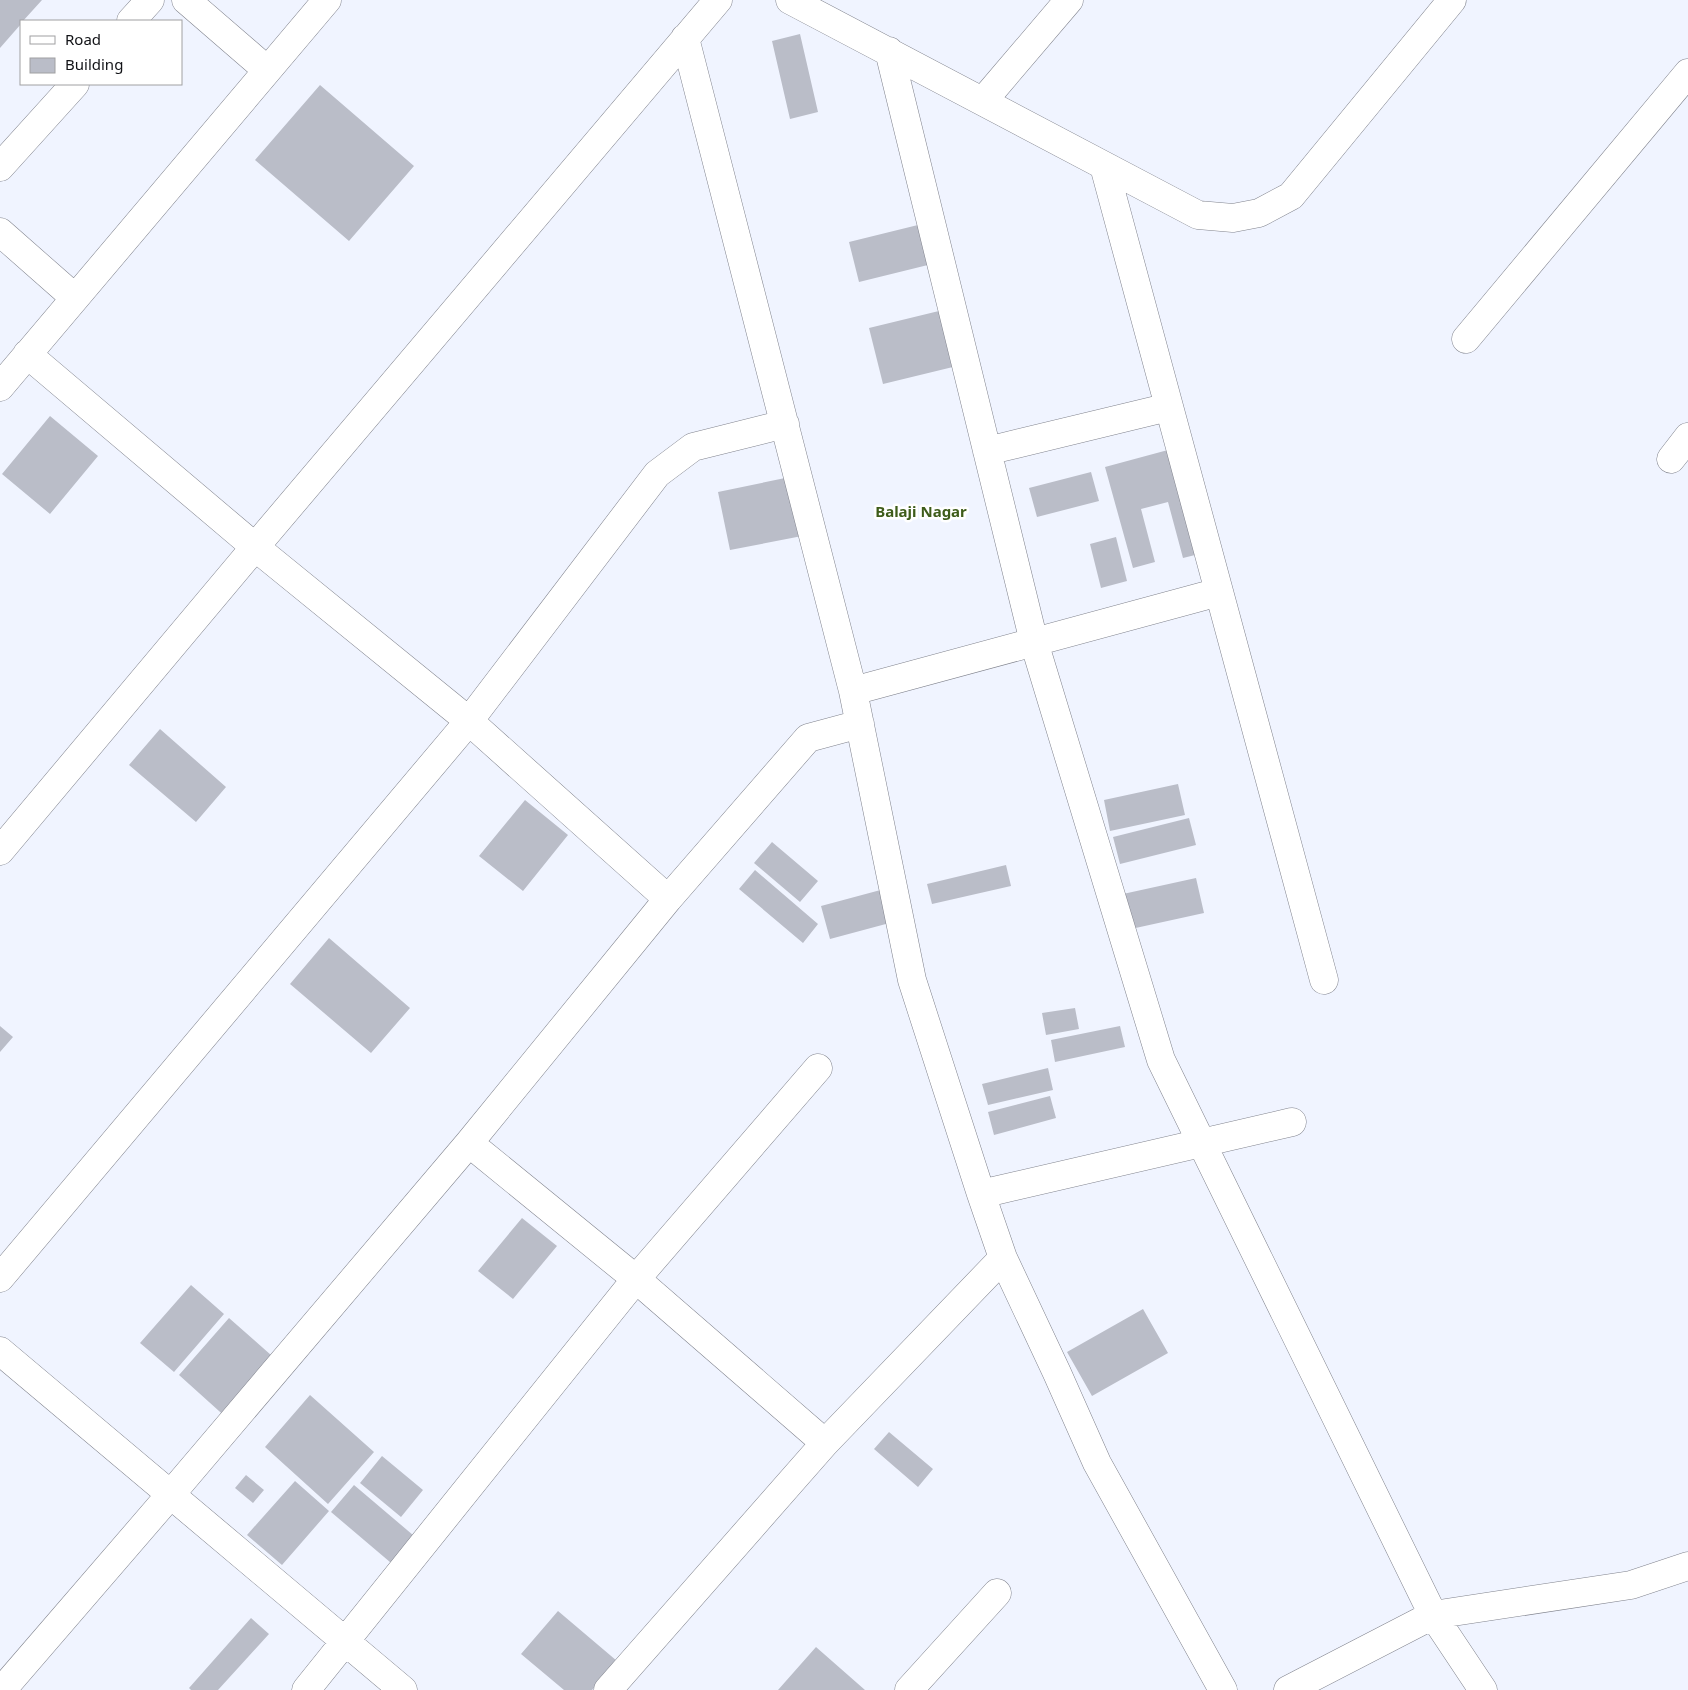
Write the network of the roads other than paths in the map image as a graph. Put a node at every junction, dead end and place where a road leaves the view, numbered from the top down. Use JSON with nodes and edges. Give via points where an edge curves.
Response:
{"nodes":[{"id":1,"x":150,"y":0,"type":"edge"},
{"id":2,"x":186,"y":0,"type":"edge"},
{"id":3,"x":327,"y":0,"type":"edge"},
{"id":4,"x":718,"y":0,"type":"edge"},
{"id":5,"x":790,"y":0,"type":"edge"},
{"id":6,"x":1068,"y":0,"type":"edge"},
{"id":7,"x":1452,"y":0,"type":"edge"},
{"id":8,"x":132,"y":20,"type":"edge"},
{"id":9,"x":685,"y":38,"type":"junction"},
{"id":10,"x":889,"y":51,"type":"junction"},
{"id":11,"x":266,"y":70,"type":"junction"},
{"id":12,"x":1688,"y":72,"type":"edge"},
{"id":13,"x":74,"y":85,"type":"edge"},
{"id":14,"x":983,"y":101,"type":"junction"},
{"id":15,"x":1104,"y":166,"type":"junction"},
{"id":16,"x":0,"y":167,"type":"edge"},
{"id":17,"x":0,"y":232,"type":"edge"},
{"id":18,"x":75,"y":298,"type":"junction"},
{"id":19,"x":1466,"y":340,"type":"dead end"},
{"id":20,"x":27,"y":354,"type":"junction"},
{"id":21,"x":0,"y":387,"type":"edge"},
{"id":22,"x":1169,"y":407,"type":"junction"},
{"id":23,"x":785,"y":424,"type":"junction"},
{"id":24,"x":1688,"y":437,"type":"edge"},
{"id":25,"x":987,"y":451,"type":"junction"},
{"id":26,"x":1671,"y":459,"type":"dead end"},
{"id":27,"x":254,"y":547,"type":"junction"},
{"id":28,"x":1219,"y":592,"type":"junction"},
{"id":29,"x":1034,"y":642,"type":"junction"},
{"id":30,"x":853,"y":691,"type":"junction"},
{"id":31,"x":469,"y":721,"type":"junction"},
{"id":32,"x":860,"y":724,"type":"junction"},
{"id":33,"x":0,"y":851,"type":"edge"},
{"id":34,"x":668,"y":899,"type":"junction"},
{"id":35,"x":1324,"y":980,"type":"dead end"},
{"id":36,"x":818,"y":1068,"type":"dead end"},
{"id":37,"x":1292,"y":1122,"type":"dead end"},
{"id":38,"x":469,"y":1143,"type":"junction"},
{"id":39,"x":1202,"y":1143,"type":"junction"},
{"id":40,"x":981,"y":1194,"type":"junction"},
{"id":41,"x":1003,"y":1258,"type":"junction"},
{"id":42,"x":0,"y":1278,"type":"edge"},
{"id":43,"x":636,"y":1279,"type":"junction"},
{"id":44,"x":0,"y":1351,"type":"edge"},
{"id":45,"x":825,"y":1443,"type":"junction"},
{"id":46,"x":171,"y":1494,"type":"junction"},
{"id":47,"x":1688,"y":1566,"type":"edge"},
{"id":48,"x":997,"y":1593,"type":"dead end"},
{"id":49,"x":1433,"y":1615,"type":"junction"},
{"id":50,"x":344,"y":1642,"type":"junction"},
{"id":51,"x":2,"y":1690,"type":"edge"},
{"id":52,"x":306,"y":1690,"type":"edge"},
{"id":53,"x":403,"y":1690,"type":"edge"},
{"id":54,"x":608,"y":1690,"type":"edge"},
{"id":55,"x":909,"y":1690,"type":"edge"},
{"id":56,"x":1223,"y":1690,"type":"edge"},
{"id":57,"x":1288,"y":1690,"type":"edge"},
{"id":58,"x":1483,"y":1690,"type":"edge"}],
"edges":[{"from":1,"to":8,"type":"street"},
{"from":2,"to":11,"type":"street"},
{"from":3,"to":11,"type":"street"},
{"from":4,"to":9,"type":"street"},
{"from":5,"to":10,"type":"street"},
{"from":6,"to":14,"type":"street"},
{"from":7,"to":15,"type":"street","via":[[1291,196],[1259,213],[1233,218],[1198,215]]},
{"from":9,"to":23,"type":"street"},
{"from":9,"to":27,"type":"street"},
{"from":10,"to":14,"type":"street"},
{"from":10,"to":25,"type":"street"},
{"from":11,"to":18,"type":"street"},
{"from":12,"to":19,"type":"street"},
{"from":13,"to":16,"type":"street"},
{"from":14,"to":15,"type":"street"},
{"from":15,"to":22,"type":"street"},
{"from":17,"to":18,"type":"street"},
{"from":18,"to":20,"type":"street"},
{"from":20,"to":21,"type":"street"},
{"from":20,"to":27,"type":"street"},
{"from":22,"to":25,"type":"street"},
{"from":22,"to":28,"type":"street"},
{"from":23,"to":30,"type":"street"},
{"from":23,"to":31,"type":"street","via":[[693,447],[657,474]]},
{"from":24,"to":26,"type":"street"},
{"from":25,"to":29,"type":"street"},
{"from":27,"to":31,"type":"street"},
{"from":27,"to":33,"type":"street"},
{"from":28,"to":29,"type":"street"},
{"from":28,"to":35,"type":"street"},
{"from":29,"to":30,"type":"street"},
{"from":29,"to":39,"type":"street","via":[[1161,1060]]},
{"from":30,"to":32,"type":"street"},
{"from":31,"to":34,"type":"street"},
{"from":31,"to":42,"type":"street"},
{"from":32,"to":34,"type":"street","via":[[808,738]]},
{"from":32,"to":40,"type":"street","via":[[912,980]]},
{"from":34,"to":38,"type":"street"},
{"from":36,"to":43,"type":"street"},
{"from":37,"to":39,"type":"street"},
{"from":38,"to":43,"type":"street"},
{"from":38,"to":46,"type":"street"},
{"from":39,"to":40,"type":"street"},
{"from":39,"to":49,"type":"street"},
{"from":40,"to":41,"type":"street"},
{"from":41,"to":45,"type":"street"},
{"from":41,"to":56,"type":"street","via":[[1097,1463]]},
{"from":43,"to":45,"type":"street"},
{"from":43,"to":50,"type":"street"},
{"from":44,"to":46,"type":"street"},
{"from":45,"to":54,"type":"street"},
{"from":46,"to":50,"type":"street"},
{"from":46,"to":51,"type":"street"},
{"from":47,"to":49,"type":"street","via":[[1631,1585]]},
{"from":48,"to":55,"type":"street"},
{"from":49,"to":57,"type":"street"},
{"from":49,"to":58,"type":"street"},
{"from":50,"to":52,"type":"street"},
{"from":50,"to":53,"type":"street"}]}
